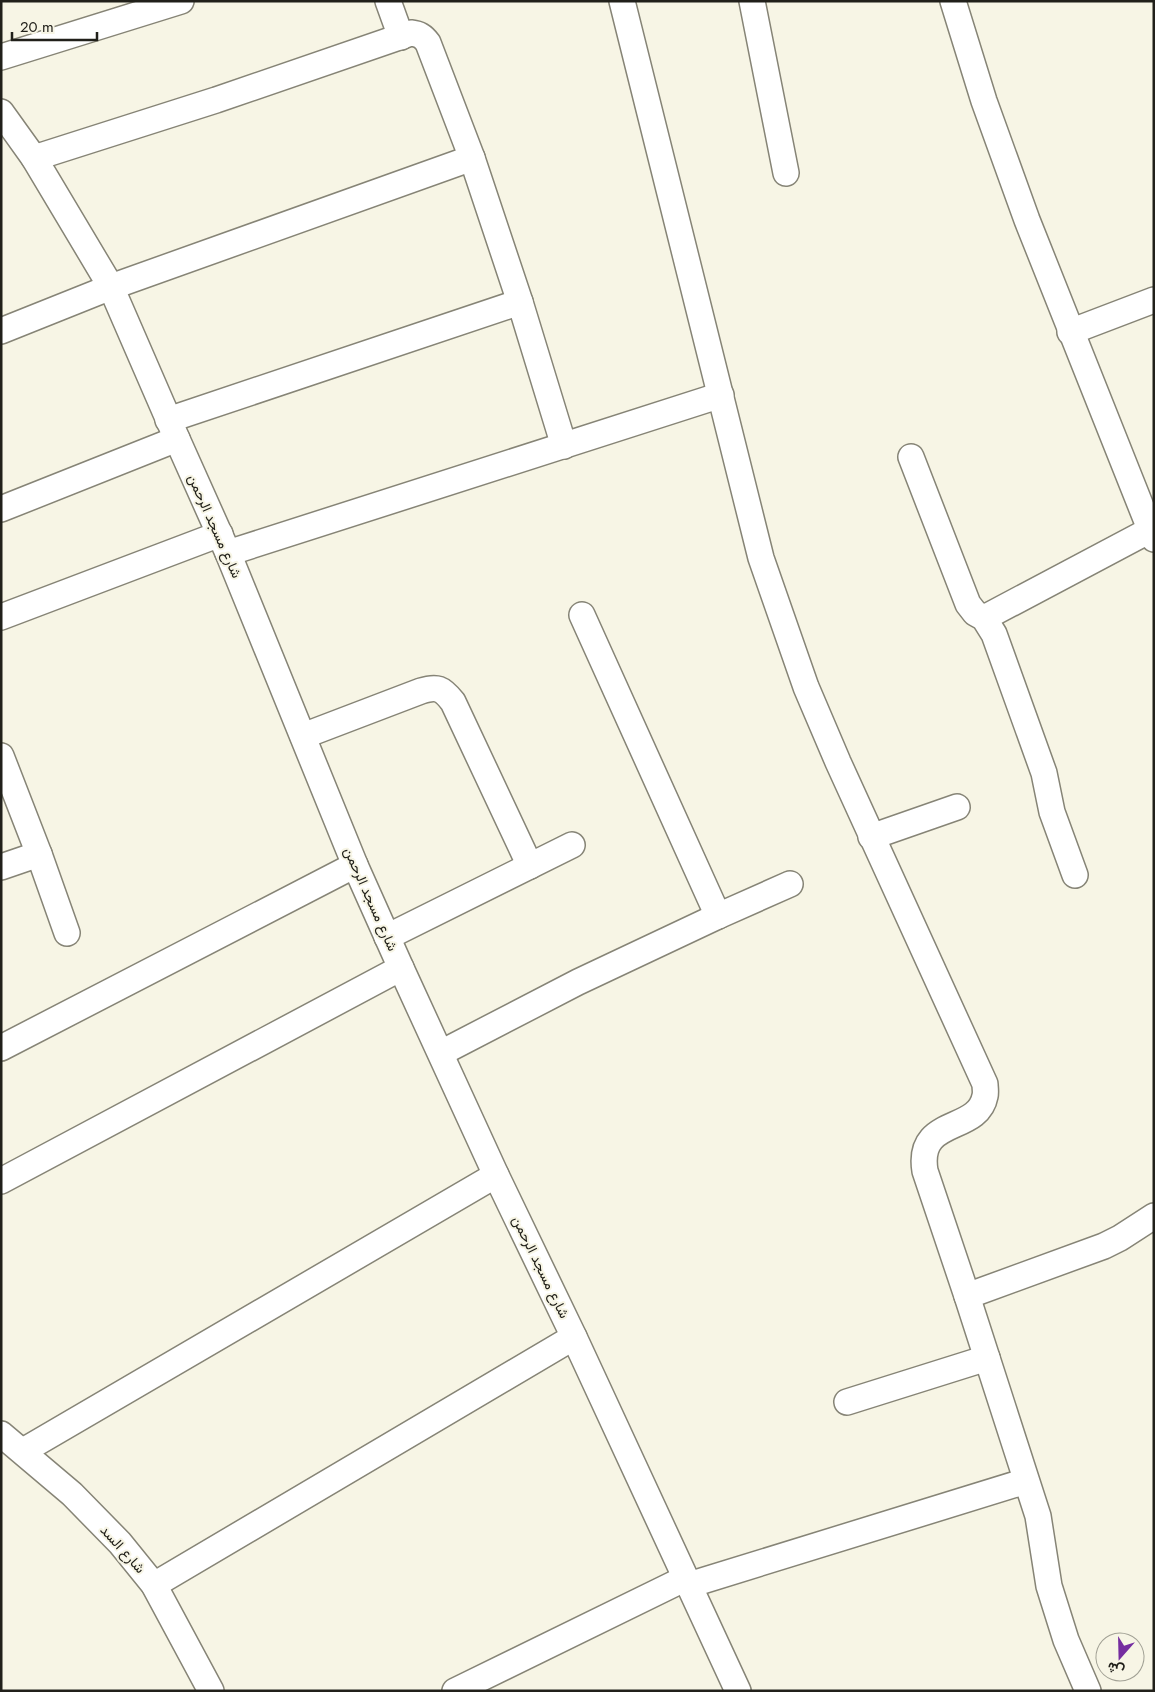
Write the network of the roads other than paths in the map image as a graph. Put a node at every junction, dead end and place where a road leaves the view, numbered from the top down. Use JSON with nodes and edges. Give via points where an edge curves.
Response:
{"nodes":[{"id":1,"x":181,"y":1,"type":"edge"},
{"id":2,"x":388,"y":1,"type":"edge"},
{"id":3,"x":622,"y":1,"type":"edge"},
{"id":4,"x":752,"y":1,"type":"edge"},
{"id":5,"x":953,"y":1,"type":"edge"},
{"id":6,"x":401,"y":37,"type":"junction"},
{"id":7,"x":1,"y":57,"type":"edge"},
{"id":8,"x":1,"y":112,"type":"edge"},
{"id":9,"x":34,"y":158,"type":"junction"},
{"id":10,"x":472,"y":158,"type":"junction"},
{"id":11,"x":786,"y":173,"type":"dead end"},
{"id":12,"x":111,"y":287,"type":"junction"},
{"id":13,"x":1154,"y":300,"type":"edge"},
{"id":14,"x":520,"y":302,"type":"junction"},
{"id":15,"x":1,"y":331,"type":"edge"},
{"id":16,"x":1070,"y":332,"type":"junction"},
{"id":17,"x":720,"y":395,"type":"junction"},
{"id":18,"x":173,"y":430,"type":"junction"},
{"id":19,"x":564,"y":446,"type":"junction"},
{"id":20,"x":910,"y":457,"type":"dead end"},
{"id":21,"x":1,"y":509,"type":"edge"},
{"id":22,"x":1152,"y":534,"type":"edge"},
{"id":23,"x":224,"y":544,"type":"junction"},
{"id":24,"x":582,"y":615,"type":"dead end"},
{"id":25,"x":1,"y":617,"type":"edge"},
{"id":26,"x":984,"y":618,"type":"junction"},
{"id":27,"x":303,"y":736,"type":"junction"},
{"id":28,"x":1,"y":756,"type":"edge"},
{"id":29,"x":957,"y":807,"type":"dead end"},
{"id":30,"x":871,"y":837,"type":"junction"},
{"id":31,"x":572,"y":845,"type":"dead end"},
{"id":32,"x":39,"y":854,"type":"junction"},
{"id":33,"x":355,"y":864,"type":"junction"},
{"id":34,"x":530,"y":866,"type":"junction"},
{"id":35,"x":1,"y":867,"type":"edge"},
{"id":36,"x":1075,"y":875,"type":"dead end"},
{"id":37,"x":790,"y":884,"type":"dead end"},
{"id":38,"x":718,"y":916,"type":"junction"},
{"id":39,"x":67,"y":933,"type":"dead end"},
{"id":40,"x":388,"y":937,"type":"junction"},
{"id":41,"x":401,"y":968,"type":"junction"},
{"id":42,"x":1,"y":1048,"type":"edge"},
{"id":43,"x":440,"y":1053,"type":"junction"},
{"id":44,"x":496,"y":1175,"type":"junction"},
{"id":45,"x":1,"y":1181,"type":"edge"},
{"id":46,"x":1154,"y":1216,"type":"edge"},
{"id":47,"x":967,"y":1296,"type":"junction"},
{"id":48,"x":574,"y":1337,"type":"junction"},
{"id":49,"x":987,"y":1358,"type":"junction"},
{"id":50,"x":847,"y":1402,"type":"dead end"},
{"id":51,"x":1,"y":1434,"type":"edge"},
{"id":52,"x":23,"y":1451,"type":"junction"},
{"id":53,"x":1026,"y":1481,"type":"junction"},
{"id":54,"x":687,"y":1581,"type":"junction"},
{"id":55,"x":154,"y":1585,"type":"junction"},
{"id":56,"x":211,"y":1691,"type":"edge"},
{"id":57,"x":455,"y":1691,"type":"edge"},
{"id":58,"x":738,"y":1691,"type":"edge"},
{"id":59,"x":1088,"y":1691,"type":"edge"}],
"edges":[{"from":1,"to":7,"type":"street"},
{"from":2,"to":6,"type":"street"},
{"from":3,"to":17,"type":"street"},
{"from":4,"to":11,"type":"street"},
{"from":5,"to":16,"type":"street","via":[[987,110]]},
{"from":6,"to":9,"type":"street"},
{"from":6,"to":10,"type":"street","via":[[418,34],[428,43]]},
{"from":8,"to":9,"type":"street","name":"شارع مسجد الرحمن"},
{"from":9,"to":12,"type":"street","name":"شارع مسجد الرحمن"},
{"from":10,"to":12,"type":"street"},
{"from":10,"to":14,"type":"street"},
{"from":12,"to":15,"type":"street"},
{"from":12,"to":18,"type":"street","name":"شارع مسجد الرحمن"},
{"from":13,"to":16,"type":"street"},
{"from":14,"to":18,"type":"street"},
{"from":14,"to":19,"type":"street"},
{"from":16,"to":22,"type":"street"},
{"from":17,"to":19,"type":"street"},
{"from":17,"to":30,"type":"street","via":[[761,558],[784,627],[806,687]]},
{"from":18,"to":21,"type":"street"},
{"from":18,"to":23,"type":"street","name":"شارع مسجد الرحمن"},
{"from":19,"to":23,"type":"street"},
{"from":20,"to":26,"type":"street","via":[[968,604]]},
{"from":22,"to":26,"type":"street"},
{"from":23,"to":25,"type":"street"},
{"from":23,"to":27,"type":"street","name":"شارع مسجد الرحمن"},
{"from":24,"to":38,"type":"street"},
{"from":26,"to":36,"type":"street","via":[[994,634],[1044,773],[1052,812]]},
{"from":27,"to":33,"type":"street","name":"شارع مسجد الرحمن"},
{"from":27,"to":34,"type":"street","via":[[433,687],[446,692]]},
{"from":28,"to":32,"type":"street"},
{"from":29,"to":30,"type":"street"},
{"from":30,"to":47,"type":"street","via":[[985,1084],[985,1097],[980,1108],[930,1140],[924,1161]]},
{"from":31,"to":34,"type":"street"},
{"from":32,"to":35,"type":"street"},
{"from":32,"to":39,"type":"street"},
{"from":33,"to":40,"type":"street","name":"شارع مسجد الرحمن"},
{"from":33,"to":42,"type":"street"},
{"from":34,"to":40,"type":"street"},
{"from":37,"to":38,"type":"street"},
{"from":38,"to":43,"type":"street","via":[[578,982]]},
{"from":40,"to":41,"type":"street","name":"شارع مسجد الرحمن"},
{"from":41,"to":43,"type":"street","name":"شارع مسجد الرحمن"},
{"from":41,"to":45,"type":"street"},
{"from":43,"to":44,"type":"street","name":"شارع مسجد الرحمن"},
{"from":44,"to":48,"type":"street","name":"شارع مسجد الرحمن"},
{"from":44,"to":52,"type":"street"},
{"from":46,"to":47,"type":"street","via":[[1104,1246]]},
{"from":47,"to":49,"type":"street"},
{"from":48,"to":54,"type":"street","name":"شارع مسجد الرحمن"},
{"from":48,"to":55,"type":"street"},
{"from":49,"to":50,"type":"street"},
{"from":49,"to":53,"type":"street"},
{"from":51,"to":52,"type":"street","name":"شارع السد"},
{"from":52,"to":55,"type":"street","name":"شارع السد","via":[[72,1494],[120,1543]]},
{"from":53,"to":54,"type":"street"},
{"from":53,"to":59,"type":"street","via":[[1038,1516],[1049,1586],[1066,1640]]},
{"from":54,"to":57,"type":"street"},
{"from":54,"to":58,"type":"street","name":"شارع مسجد الرحمن"},
{"from":55,"to":56,"type":"street","name":"شارع السد"}]}
